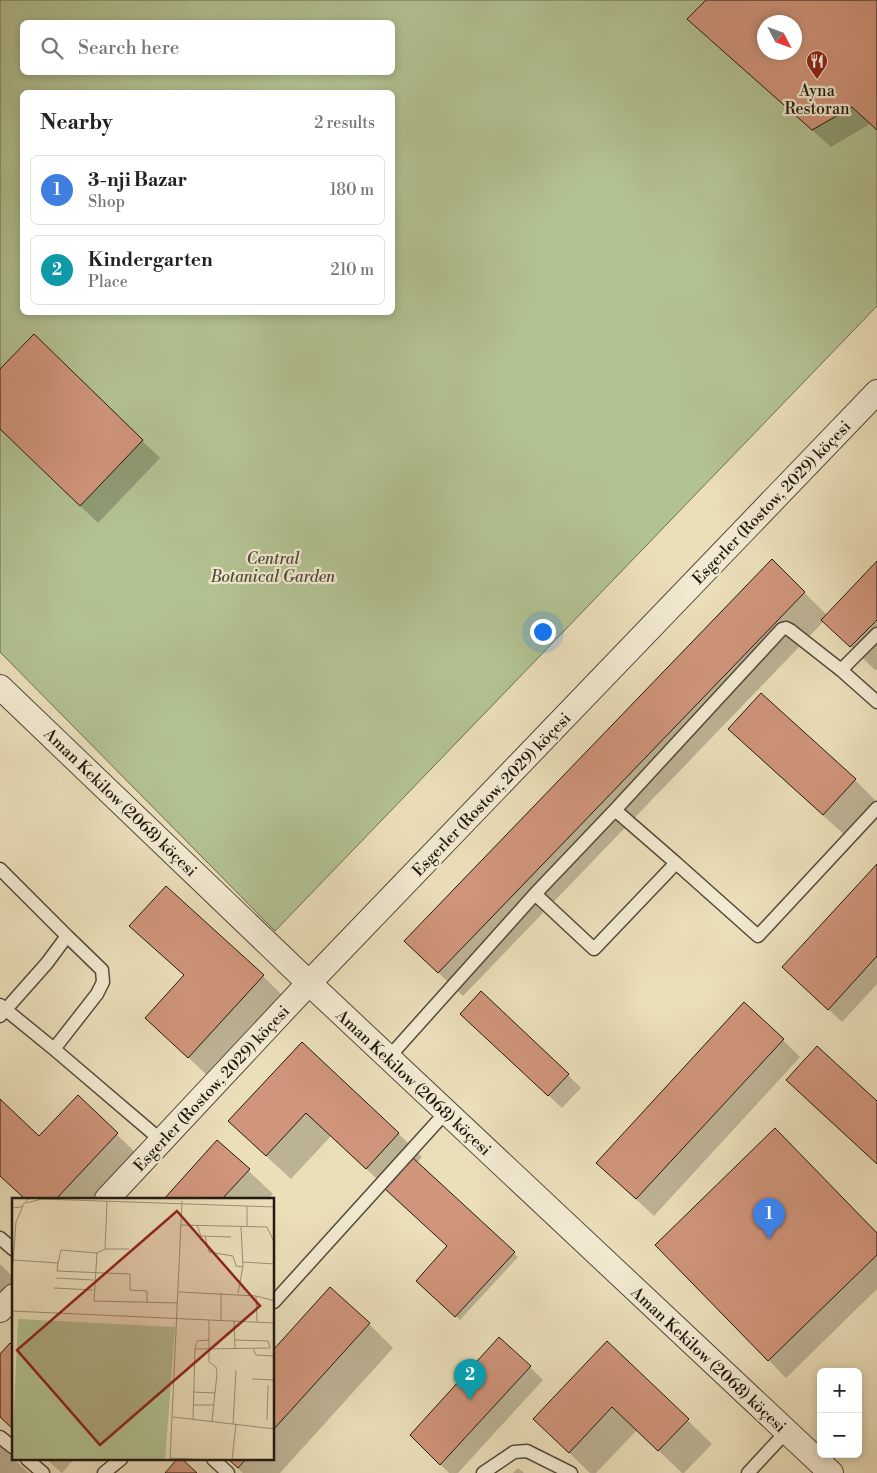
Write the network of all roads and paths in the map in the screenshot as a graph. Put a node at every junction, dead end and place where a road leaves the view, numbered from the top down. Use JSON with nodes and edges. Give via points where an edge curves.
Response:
{"nodes":[{"id":1,"x":877,"y":392,"type":"edge"},
{"id":2,"x":877,"y":634,"type":"edge"},
{"id":3,"x":841,"y":670,"type":"junction"},
{"id":4,"x":0,"y":687,"type":"edge"},
{"id":5,"x":877,"y":702,"type":"edge"},
{"id":6,"x":877,"y":808,"type":"edge"},
{"id":7,"x":615,"y":810,"type":"junction"},
{"id":8,"x":676,"y":863,"type":"junction"},
{"id":9,"x":0,"y":869,"type":"edge"},
{"id":10,"x":534,"y":894,"type":"junction"},
{"id":11,"x":67,"y":936,"type":"junction"},
{"id":12,"x":309,"y":984,"type":"junction"},
{"id":13,"x":2,"y":1010,"type":"edge"},
{"id":14,"x":54,"y":1049,"type":"junction"},
{"id":15,"x":389,"y":1057,"type":"junction"},
{"id":16,"x":446,"y":1112,"type":"junction"},
{"id":17,"x":162,"y":1141,"type":"junction"},
{"id":18,"x":107,"y":1198,"type":"edge"},
{"id":19,"x":0,"y":1238,"type":"edge"},
{"id":20,"x":12,"y":1248,"type":"edge"},
{"id":21,"x":12,"y":1298,"type":"edge"},
{"id":22,"x":275,"y":1301,"type":"edge"},
{"id":23,"x":0,"y":1310,"type":"edge"},
{"id":24,"x":787,"y":1431,"type":"junction"},
{"id":25,"x":0,"y":1437,"type":"edge"},
{"id":26,"x":12,"y":1446,"type":"edge"},
{"id":27,"x":28,"y":1460,"type":"edge"},
{"id":28,"x":120,"y":1460,"type":"edge"},
{"id":29,"x":215,"y":1460,"type":"edge"},
{"id":30,"x":43,"y":1473,"type":"edge"},
{"id":31,"x":104,"y":1473,"type":"edge"},
{"id":32,"x":228,"y":1473,"type":"edge"},
{"id":33,"x":483,"y":1473,"type":"edge"},
{"id":34,"x":571,"y":1473,"type":"edge"},
{"id":35,"x":748,"y":1473,"type":"edge"},
{"id":36,"x":832,"y":1473,"type":"edge"}],
"edges":[{"from":1,"to":12,"type":"street","name":"Esgerler (Rostow, 2029) köçesi"},
{"from":2,"to":3,"type":"lane"},
{"from":3,"to":5,"type":"lane"},
{"from":3,"to":7,"type":"lane","via":[[790,630],[782,629]]},
{"from":4,"to":12,"type":"street","name":"Aman Kekilow (2068) köçesi"},
{"from":6,"to":8,"type":"lane","via":[[758,936]]},
{"from":7,"to":8,"type":"lane"},
{"from":7,"to":10,"type":"lane"},
{"from":8,"to":10,"type":"lane","via":[[594,950]]},
{"from":9,"to":11,"type":"lane"},
{"from":10,"to":15,"type":"lane"},
{"from":11,"to":13,"type":"lane","via":[[47,963]]},
{"from":11,"to":14,"type":"lane","via":[[102,970],[103,982]]},
{"from":12,"to":15,"type":"street","name":"Aman Kekilow (2068) köçesi"},
{"from":12,"to":17,"type":"street","name":"Esgerler (Rostow, 2029) köçesi"},
{"from":13,"to":14,"type":"lane"},
{"from":14,"to":17,"type":"lane"},
{"from":15,"to":16,"type":"street","name":"Aman Kekilow (2068) köçesi"},
{"from":16,"to":22,"type":"lane"},
{"from":16,"to":24,"type":"street","name":"Aman Kekilow (2068) köçesi"},
{"from":17,"to":18,"type":"street","name":"Esgerler (Rostow, 2029) köçesi"},
{"from":19,"to":20,"type":"lane"},
{"from":21,"to":23,"type":"street"},
{"from":24,"to":35,"type":"lane"},
{"from":24,"to":36,"type":"street","name":"Aman Kekilow (2068) köçesi"},
{"from":25,"to":26,"type":"lane"},
{"from":27,"to":30,"type":"lane"},
{"from":28,"to":31,"type":"lane"},
{"from":29,"to":32,"type":"lane"},
{"from":33,"to":34,"type":"lane","via":[[514,1452],[527,1450]]}]}
